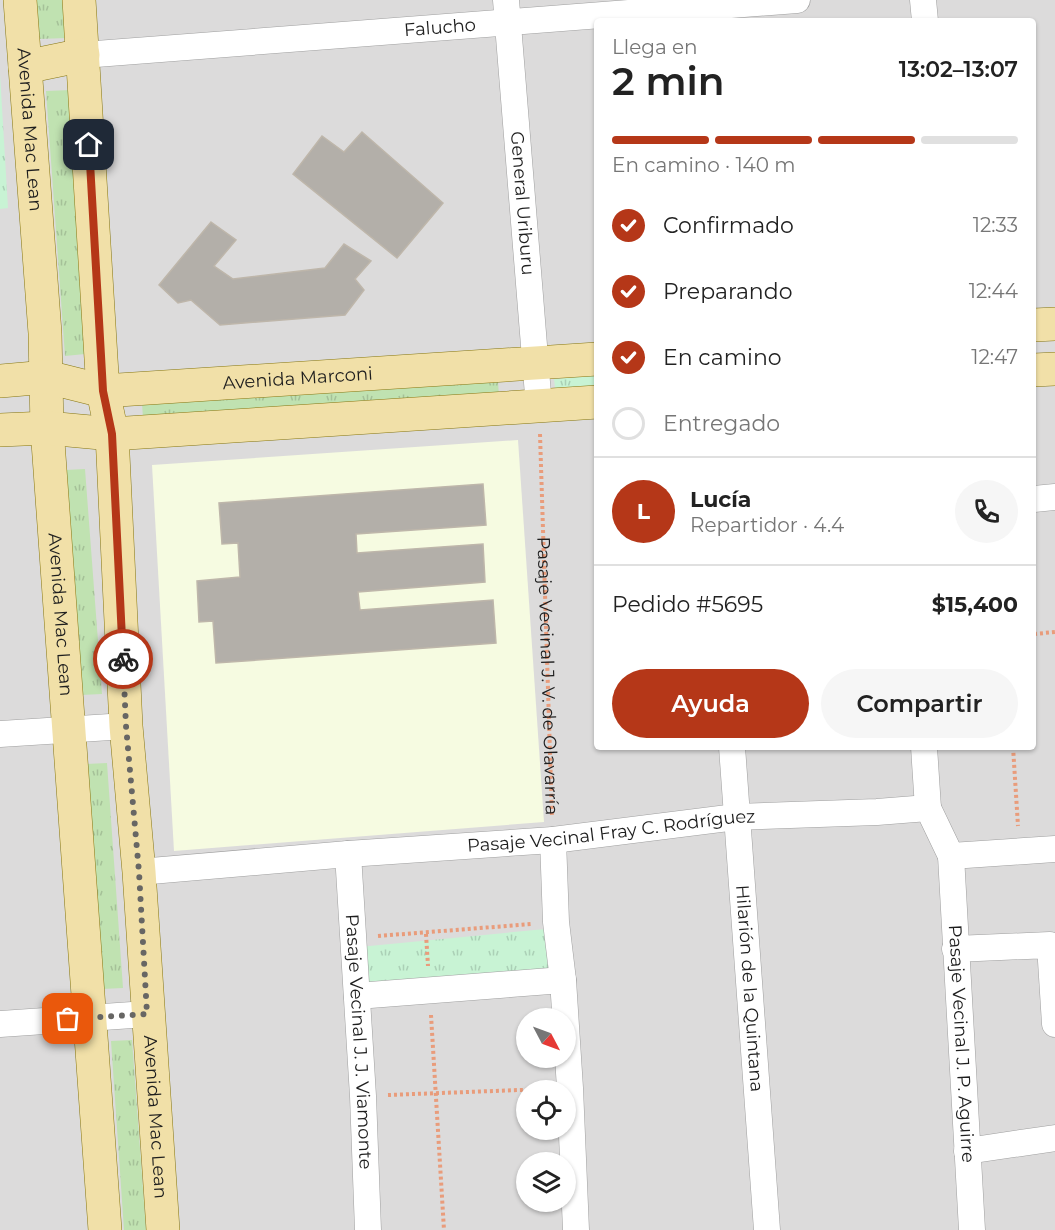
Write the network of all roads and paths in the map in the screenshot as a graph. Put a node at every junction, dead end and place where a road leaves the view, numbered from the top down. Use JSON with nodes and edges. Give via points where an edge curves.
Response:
{"nodes":[{"id":1,"x":20,"y":0,"type":"edge"},
{"id":2,"x":79,"y":0,"type":"edge"},
{"id":3,"x":797,"y":0,"type":"edge"},
{"id":4,"x":923,"y":0,"type":"edge"},
{"id":5,"x":714,"y":9,"type":"edge"},
{"id":6,"x":507,"y":11,"type":"edge"},
{"id":7,"x":925,"y":18,"type":"edge"},
{"id":8,"x":83,"y":55,"type":"junction"},
{"id":9,"x":25,"y":67,"type":"junction"},
{"id":10,"x":1055,"y":324,"type":"edge"},
{"id":11,"x":1036,"y":325,"type":"edge"},
{"id":12,"x":594,"y":359,"type":"edge"},
{"id":13,"x":535,"y":364,"type":"junction"},
{"id":14,"x":1055,"y":369,"type":"edge"},
{"id":15,"x":1036,"y":370,"type":"edge"},
{"id":16,"x":47,"y":377,"type":"junction"},
{"id":17,"x":0,"y":381,"type":"edge"},
{"id":18,"x":103,"y":391,"type":"junction"},
{"id":19,"x":594,"y":402,"type":"edge"},
{"id":20,"x":539,"y":407,"type":"junction"},
{"id":21,"x":47,"y":428,"type":"junction"},
{"id":22,"x":0,"y":430,"type":"edge"},
{"id":23,"x":112,"y":434,"type":"junction"},
{"id":24,"x":1055,"y":497,"type":"edge"},
{"id":25,"x":1036,"y":499,"type":"edge"},
{"id":26,"x":1055,"y":632,"type":"edge"},
{"id":27,"x":1036,"y":634,"type":"edge"},
{"id":28,"x":126,"y":726,"type":"junction"},
{"id":29,"x":69,"y":729,"type":"junction"},
{"id":30,"x":0,"y":734,"type":"edge"},
{"id":31,"x":732,"y":750,"type":"edge"},
{"id":32,"x":924,"y":750,"type":"edge"},
{"id":33,"x":1013,"y":750,"type":"edge"},
{"id":34,"x":928,"y":808,"type":"junction"},
{"id":35,"x":736,"y":817,"type":"junction"},
{"id":36,"x":553,"y":840,"type":"junction"},
{"id":37,"x":1055,"y":849,"type":"edge"},
{"id":38,"x":1020,"y":851,"type":"junction"},
{"id":39,"x":348,"y":854,"type":"junction"},
{"id":40,"x":951,"y":856,"type":"junction"},
{"id":41,"x":139,"y":872,"type":"junction"},
{"id":42,"x":556,"y":922,"type":"junction"},
{"id":43,"x":426,"y":934,"type":"junction"},
{"id":44,"x":353,"y":937,"type":"junction"},
{"id":45,"x":955,"y":949,"type":"junction"},
{"id":46,"x":563,"y":980,"type":"junction"},
{"id":47,"x":429,"y":991,"type":"junction"},
{"id":48,"x":357,"y":996,"type":"junction"},
{"id":49,"x":147,"y":1014,"type":"junction"},
{"id":50,"x":90,"y":1017,"type":"junction"},
{"id":51,"x":0,"y":1024,"type":"edge"},
{"id":52,"x":1055,"y":1024,"type":"edge"},
{"id":53,"x":569,"y":1080,"type":"edge"},
{"id":54,"x":516,"y":1090,"type":"edge"},
{"id":55,"x":435,"y":1092,"type":"junction"},
{"id":56,"x":363,"y":1096,"type":"junction"},
{"id":57,"x":1055,"y":1138,"type":"edge"},
{"id":58,"x":572,"y":1140,"type":"edge"},
{"id":59,"x":967,"y":1151,"type":"junction"},
{"id":60,"x":105,"y":1230,"type":"edge"},
{"id":61,"x":163,"y":1230,"type":"edge"},
{"id":62,"x":368,"y":1230,"type":"edge"},
{"id":63,"x":444,"y":1230,"type":"edge"},
{"id":64,"x":576,"y":1230,"type":"edge"},
{"id":65,"x":767,"y":1230,"type":"edge"},
{"id":66,"x":972,"y":1230,"type":"edge"}],
"edges":[{"from":1,"to":9,"type":"main road","name":"Avenida Mac Lean"},
{"from":2,"to":8,"type":"main road","name":"Avenida Mac Lean"},
{"from":3,"to":5,"type":"street","name":"Falucho"},
{"from":4,"to":7,"type":"street"},
{"from":5,"to":6,"type":"street","name":"Falucho"},
{"from":6,"to":8,"type":"street","name":"Falucho"},
{"from":6,"to":13,"type":"street","name":"General Uriburu"},
{"from":8,"to":9,"type":"main road"},
{"from":8,"to":18,"type":"main road","name":"Avenida Mac Lean"},
{"from":9,"to":16,"type":"main road","name":"Avenida Mac Lean"},
{"from":10,"to":11,"type":"main road"},
{"from":12,"to":13,"type":"main road","name":"Avenida Marconi"},
{"from":13,"to":18,"type":"main road","name":"Avenida Marconi"},
{"from":13,"to":20,"type":"street","name":"General Uriburu"},
{"from":14,"to":15,"type":"main road"},
{"from":16,"to":17,"type":"main road","name":"Avenida Marconi"},
{"from":16,"to":18,"type":"main road","name":"Avenida Marconi"},
{"from":16,"to":21,"type":"main road","name":"Avenida Mac Lean"},
{"from":18,"to":23,"type":"main road","name":"Avenida Mac Lean"},
{"from":19,"to":20,"type":"main road"},
{"from":20,"to":23,"type":"main road"},
{"from":20,"to":36,"type":"path","name":"Pasaje Vecinal J. V. de Olavarría"},
{"from":21,"to":22,"type":"main road"},
{"from":21,"to":23,"type":"main road"},
{"from":21,"to":29,"type":"main road","name":"Avenida Mac Lean"},
{"from":23,"to":28,"type":"main road","name":"Avenida Mac Lean"},
{"from":24,"to":25,"type":"street"},
{"from":26,"to":27,"type":"path"},
{"from":28,"to":29,"type":"street"},
{"from":28,"to":41,"type":"main road","name":"Avenida Mac Lean"},
{"from":29,"to":30,"type":"street"},
{"from":29,"to":50,"type":"main road","name":"Avenida Mac Lean"},
{"from":31,"to":35,"type":"street","name":"Hilarión de la Quintana"},
{"from":32,"to":34,"type":"street"},
{"from":33,"to":38,"type":"path"},
{"from":34,"to":35,"type":"street","name":"Pasaje Vecinal Fray C. Rodríguez"},
{"from":34,"to":40,"type":"street"},
{"from":35,"to":36,"type":"street","name":"Pasaje Vecinal Fray C. Rodríguez"},
{"from":35,"to":65,"type":"street","name":"Hilarión de la Quintana"},
{"from":36,"to":39,"type":"street","name":"Pasaje Vecinal Fray C. Rodríguez"},
{"from":36,"to":42,"type":"street","name":"Pasaje Vecinal J. V. de Olavarría"},
{"from":37,"to":38,"type":"street"},
{"from":38,"to":40,"type":"street"},
{"from":39,"to":41,"type":"street","name":"Pasaje Vecinal Fray C. Rodríguez"},
{"from":39,"to":44,"type":"street","name":"Pasaje Vecinal J. J. Viamonte"},
{"from":40,"to":45,"type":"street","name":"Pasaje Vecinal J. P. Aguirre"},
{"from":41,"to":49,"type":"main road","name":"Avenida Mac Lean"},
{"from":42,"to":43,"type":"path"},
{"from":42,"to":46,"type":"street","name":"Pasaje Vecinal J. V. de Olavarría"},
{"from":43,"to":44,"type":"path"},
{"from":43,"to":47,"type":"path"},
{"from":44,"to":48,"type":"street","name":"Pasaje Vecinal J. J. Viamonte"},
{"from":45,"to":52,"type":"street","via":[[1050,945]]},
{"from":45,"to":59,"type":"street","name":"Pasaje Vecinal J. P. Aguirre"},
{"from":46,"to":47,"type":"street"},
{"from":46,"to":53,"type":"street","name":"Pasaje Vecinal J. V. de Olavarría"},
{"from":47,"to":48,"type":"street"},
{"from":47,"to":55,"type":"path"},
{"from":48,"to":56,"type":"street","name":"Pasaje Vecinal J. J. Viamonte"},
{"from":49,"to":50,"type":"street"},
{"from":49,"to":61,"type":"main road","name":"Avenida Mac Lean"},
{"from":50,"to":51,"type":"street"},
{"from":50,"to":60,"type":"main road","name":"Avenida Mac Lean"},
{"from":54,"to":55,"type":"path"},
{"from":55,"to":56,"type":"path"},
{"from":55,"to":63,"type":"path"},
{"from":56,"to":62,"type":"street","name":"Pasaje Vecinal J. J. Viamonte"},
{"from":57,"to":59,"type":"street"},
{"from":58,"to":64,"type":"street","name":"Pasaje Vecinal J. V. de Olavarría"},
{"from":59,"to":66,"type":"street","name":"Pasaje Vecinal J. P. Aguirre"}]}
